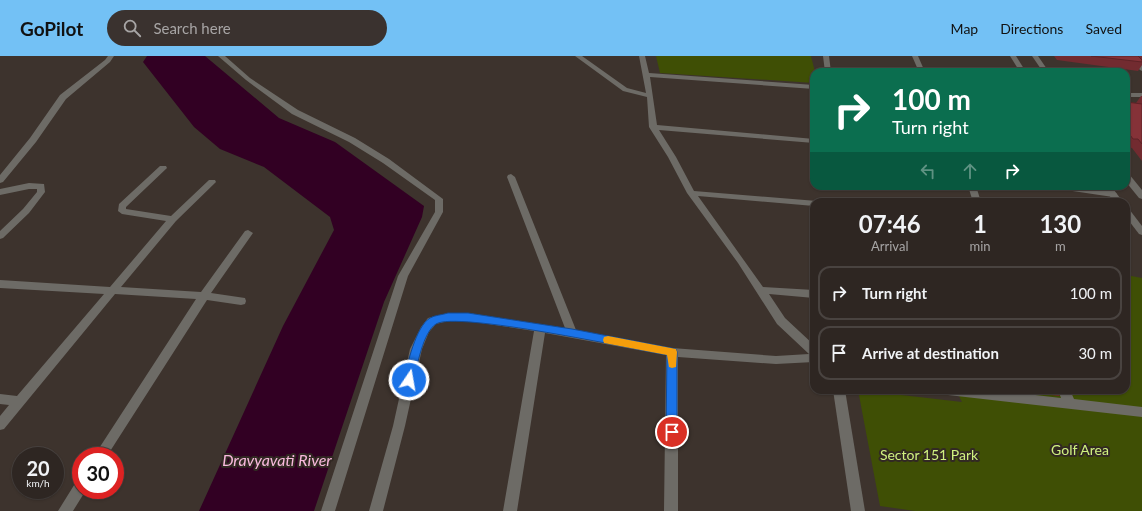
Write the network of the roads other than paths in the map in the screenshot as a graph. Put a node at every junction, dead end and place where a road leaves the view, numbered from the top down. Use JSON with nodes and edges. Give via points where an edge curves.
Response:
{"nodes":[{"id":1,"x":111,"y":56,"type":"edge"},
{"id":2,"x":221,"y":56,"type":"edge"},
{"id":3,"x":578,"y":56,"type":"edge"},
{"id":4,"x":642,"y":56,"type":"edge"},
{"id":5,"x":826,"y":56,"type":"edge"},
{"id":6,"x":915,"y":56,"type":"edge"},
{"id":7,"x":1013,"y":56,"type":"edge"},
{"id":8,"x":1036,"y":56,"type":"edge"},
{"id":9,"x":1131,"y":56,"type":"edge"},
{"id":10,"x":828,"y":68,"type":"edge"},
{"id":11,"x":920,"y":68,"type":"edge"},
{"id":12,"x":1020,"y":68,"type":"edge"},
{"id":13,"x":1044,"y":68,"type":"edge"},
{"id":14,"x":1142,"y":69,"type":"edge"},
{"id":15,"x":645,"y":75,"type":"junction"},
{"id":16,"x":810,"y":87,"type":"edge"},
{"id":17,"x":1130,"y":95,"type":"edge"},
{"id":18,"x":1142,"y":95,"type":"edge"},
{"id":19,"x":650,"y":96,"type":"junction"},
{"id":20,"x":653,"y":127,"type":"junction"},
{"id":21,"x":810,"y":140,"type":"edge"},
{"id":22,"x":163,"y":168,"type":"dead end"},
{"id":23,"x":511,"y":176,"type":"dead end"},
{"id":24,"x":0,"y":180,"type":"edge"},
{"id":25,"x":1130,"y":181,"type":"edge"},
{"id":26,"x":212,"y":182,"type":"dead end"},
{"id":27,"x":1086,"y":190,"type":"edge"},
{"id":28,"x":1110,"y":190,"type":"edge"},
{"id":29,"x":0,"y":192,"type":"edge"},
{"id":30,"x":691,"y":193,"type":"junction"},
{"id":31,"x":1113,"y":194,"type":"junction"},
{"id":32,"x":1142,"y":196,"type":"edge"},
{"id":33,"x":1116,"y":198,"type":"edge"},
{"id":34,"x":810,"y":203,"type":"edge"},
{"id":35,"x":1130,"y":216,"type":"edge"},
{"id":36,"x":173,"y":219,"type":"junction"},
{"id":37,"x":1142,"y":232,"type":"edge"},
{"id":38,"x":248,"y":233,"type":"dead end"},
{"id":39,"x":0,"y":236,"type":"edge"},
{"id":40,"x":0,"y":284,"type":"edge"},
{"id":41,"x":761,"y":290,"type":"junction"},
{"id":42,"x":114,"y":291,"type":"junction"},
{"id":43,"x":810,"y":294,"type":"edge"},
{"id":44,"x":204,"y":296,"type":"junction"},
{"id":45,"x":241,"y":301,"type":"dead end"},
{"id":46,"x":540,"y":328,"type":"junction"},
{"id":47,"x":572,"y":333,"type":"junction"},
{"id":48,"x":810,"y":348,"type":"edge"},
{"id":49,"x":672,"y":352,"type":"junction"},
{"id":50,"x":810,"y":359,"type":"edge"},
{"id":51,"x":840,"y":394,"type":"edge"},
{"id":52,"x":983,"y":394,"type":"edge"},
{"id":53,"x":1066,"y":394,"type":"edge"},
{"id":54,"x":0,"y":399,"type":"edge"},
{"id":55,"x":20,"y":401,"type":"junction"},
{"id":56,"x":1070,"y":404,"type":"junction"},
{"id":57,"x":1142,"y":412,"type":"edge"},
{"id":58,"x":0,"y":425,"type":"edge"},
{"id":59,"x":106,"y":447,"type":"edge"},
{"id":60,"x":73,"y":499,"type":"edge"},
{"id":61,"x":65,"y":511,"type":"edge"},
{"id":62,"x":328,"y":511,"type":"edge"},
{"id":63,"x":376,"y":511,"type":"edge"},
{"id":64,"x":510,"y":511,"type":"edge"},
{"id":65,"x":671,"y":511,"type":"edge"},
{"id":66,"x":858,"y":511,"type":"edge"}],
"edges":[{"from":1,"to":24,"type":"street","via":[[63,97],[33,140]]},
{"from":2,"to":62,"type":"street","via":[[248,79],[295,112],[352,140],[439,199],[439,212],[403,276]]},
{"from":3,"to":19,"type":"street","via":[[625,90]]},
{"from":4,"to":15,"type":"street"},
{"from":5,"to":10,"type":"street"},
{"from":6,"to":11,"type":"street"},
{"from":7,"to":12,"type":"street"},
{"from":8,"to":13,"type":"street"},
{"from":9,"to":14,"type":"street"},
{"from":15,"to":16,"type":"street"},
{"from":15,"to":19,"type":"street"},
{"from":17,"to":18,"type":"street"},
{"from":19,"to":20,"type":"street"},
{"from":20,"to":21,"type":"street"},
{"from":20,"to":30,"type":"street"},
{"from":22,"to":36,"type":"street","via":[[122,206],[122,211]]},
{"from":23,"to":47,"type":"street"},
{"from":25,"to":32,"type":"street"},
{"from":26,"to":36,"type":"street"},
{"from":27,"to":31,"type":"street"},
{"from":28,"to":31,"type":"street"},
{"from":29,"to":39,"type":"street","via":[[41,186],[41,192],[26,211]]},
{"from":30,"to":34,"type":"street"},
{"from":30,"to":41,"type":"street"},
{"from":31,"to":33,"type":"street"},
{"from":35,"to":37,"type":"street"},
{"from":36,"to":42,"type":"street"},
{"from":38,"to":44,"type":"street"},
{"from":40,"to":42,"type":"street"},
{"from":41,"to":43,"type":"street"},
{"from":41,"to":48,"type":"street","via":[[781,321]]},
{"from":42,"to":44,"type":"street"},
{"from":42,"to":55,"type":"street"},
{"from":44,"to":45,"type":"street"},
{"from":44,"to":59,"type":"street"},
{"from":46,"to":47,"type":"street"},
{"from":46,"to":63,"type":"street","via":[[468,317],[448,317],[432,321],[416,350]]},
{"from":46,"to":64,"type":"street"},
{"from":47,"to":49,"type":"street"},
{"from":49,"to":50,"type":"street","via":[[776,360]]},
{"from":49,"to":65,"type":"street"},
{"from":51,"to":66,"type":"street"},
{"from":52,"to":56,"type":"street"},
{"from":53,"to":56,"type":"street"},
{"from":54,"to":55,"type":"street"},
{"from":55,"to":58,"type":"street"},
{"from":56,"to":57,"type":"street"},
{"from":60,"to":61,"type":"street"}]}
